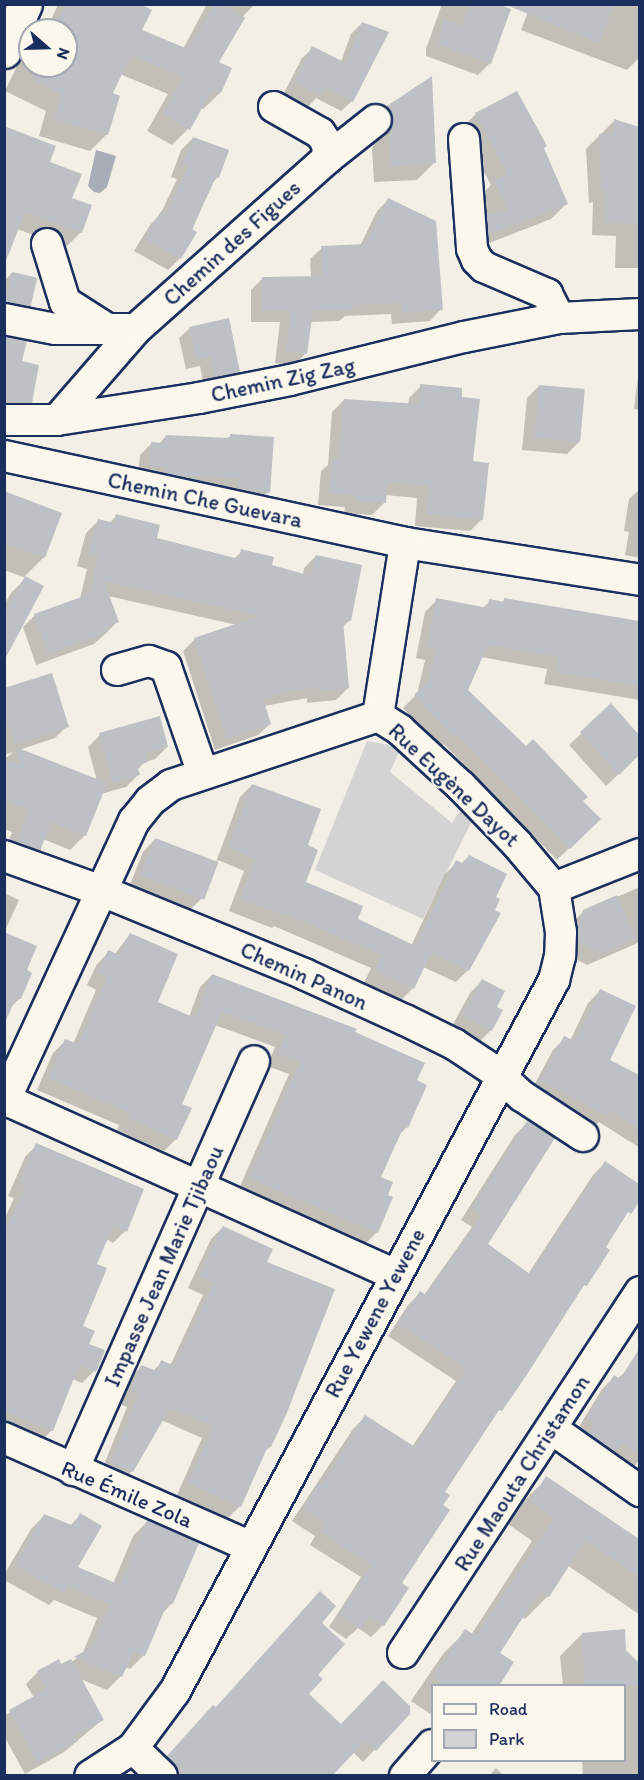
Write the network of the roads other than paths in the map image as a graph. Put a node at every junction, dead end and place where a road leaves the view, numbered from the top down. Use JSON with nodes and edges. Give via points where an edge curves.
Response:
{"nodes":[{"id":1,"x":25,"y":4,"type":"edge"},
{"id":2,"x":4,"y":51,"type":"edge"},
{"id":3,"x":274,"y":107,"type":"dead end"},
{"id":4,"x":376,"y":120,"type":"dead end"},
{"id":5,"x":464,"y":139,"type":"dead end"},
{"id":6,"x":328,"y":158,"type":"junction"},
{"id":7,"x":47,"y":244,"type":"dead end"},
{"id":8,"x":639,"y":314,"type":"edge"},
{"id":9,"x":559,"y":318,"type":"junction"},
{"id":10,"x":4,"y":319,"type":"edge"},
{"id":11,"x":122,"y":330,"type":"junction"},
{"id":12,"x":4,"y":420,"type":"edge"},
{"id":13,"x":57,"y":420,"type":"junction"},
{"id":14,"x":4,"y":456,"type":"edge"},
{"id":15,"x":405,"y":543,"type":"junction"},
{"id":16,"x":639,"y":580,"type":"edge"},
{"id":17,"x":117,"y":670,"type":"dead end"},
{"id":18,"x":378,"y":716,"type":"junction"},
{"id":19,"x":203,"y":774,"type":"junction"},
{"id":20,"x":639,"y":854,"type":"edge"},
{"id":21,"x":4,"y":856,"type":"edge"},
{"id":22,"x":554,"y":888,"type":"junction"},
{"id":23,"x":102,"y":891,"type":"junction"},
{"id":24,"x":254,"y":1061,"type":"dead end"},
{"id":25,"x":501,"y":1079,"type":"junction"},
{"id":26,"x":5,"y":1100,"type":"edge"},
{"id":27,"x":583,"y":1136,"type":"dead end"},
{"id":28,"x":200,"y":1185,"type":"junction"},
{"id":29,"x":395,"y":1275,"type":"junction"},
{"id":30,"x":639,"y":1292,"type":"edge"},
{"id":31,"x":552,"y":1429,"type":"junction"},
{"id":32,"x":4,"y":1438,"type":"edge"},
{"id":33,"x":73,"y":1470,"type":"junction"},
{"id":34,"x":639,"y":1491,"type":"edge"},
{"id":35,"x":251,"y":1547,"type":"junction"},
{"id":36,"x":403,"y":1653,"type":"dead end"},
{"id":37,"x":431,"y":1746,"type":"edge"},
{"id":38,"x":133,"y":1748,"type":"junction"},
{"id":39,"x":90,"y":1776,"type":"edge"},
{"id":40,"x":162,"y":1776,"type":"edge"},
{"id":41,"x":405,"y":1776,"type":"edge"}],
"edges":[{"from":1,"to":2,"type":"main road"},
{"from":3,"to":6,"type":"street","via":[[320,133],[327,143]]},
{"from":4,"to":6,"type":"street","name":"Chemin des Figues"},
{"from":5,"to":9,"type":"street","via":[[472,249],[477,260],[484,267],[547,294]]},
{"from":6,"to":11,"type":"street","name":"Chemin des Figues"},
{"from":7,"to":11,"type":"street","via":[[65,302]]},
{"from":8,"to":9,"type":"street","name":"Chemin Zig Zag"},
{"from":9,"to":13,"type":"street","name":"Chemin Zig Zag","via":[[290,380]]},
{"from":10,"to":11,"type":"street","via":[[55,329]]},
{"from":11,"to":13,"type":"street","name":"Chemin des Figues"},
{"from":12,"to":13,"type":"street","name":"Chemin Zig Zag"},
{"from":14,"to":15,"type":"street","name":"Chemin Che Guevara"},
{"from":15,"to":16,"type":"street","name":"Chemin Che Guevara"},
{"from":15,"to":18,"type":"street"},
{"from":17,"to":19,"type":"street","via":[[149,660],[166,667]]},
{"from":18,"to":19,"type":"street","name":"Rue Eugène Dayot"},
{"from":18,"to":22,"type":"street","name":"Rue Eugène Dayot","via":[[400,730],[461,786]]},
{"from":19,"to":23,"type":"street","name":"Rue Eugène Dayot","via":[[171,785],[150,801],[134,821]]},
{"from":20,"to":22,"type":"street"},
{"from":21,"to":23,"type":"street","name":"Chemin Panon"},
{"from":22,"to":25,"type":"street","via":[[561,932],[554,980]]},
{"from":23,"to":25,"type":"street","name":"Chemin Panon","via":[[405,1020],[454,1044]]},
{"from":23,"to":26,"type":"street","name":"Rue Eugène Dayot"},
{"from":24,"to":28,"type":"street","name":"Impasse Jean Marie Tjibaou"},
{"from":25,"to":27,"type":"street","name":"Chemin Panon"},
{"from":25,"to":29,"type":"street","name":"Rue Yewene Yewene"},
{"from":26,"to":28,"type":"street"},
{"from":28,"to":29,"type":"street"},
{"from":28,"to":33,"type":"street","name":"Impasse Jean Marie Tjibaou"},
{"from":29,"to":35,"type":"street","name":"Rue Yewene Yewene"},
{"from":30,"to":31,"type":"street","name":"Rue Maouta Christamon"},
{"from":31,"to":34,"type":"street"},
{"from":31,"to":36,"type":"street","name":"Rue Maouta Christamon"},
{"from":32,"to":33,"type":"street","name":"Rue Émile Zola"},
{"from":33,"to":35,"type":"street","name":"Rue Émile Zola"},
{"from":35,"to":38,"type":"street","name":"Rue Yewene Yewene","via":[[175,1691]]},
{"from":37,"to":41,"type":"street"},
{"from":38,"to":39,"type":"street"},
{"from":38,"to":40,"type":"street"}]}
